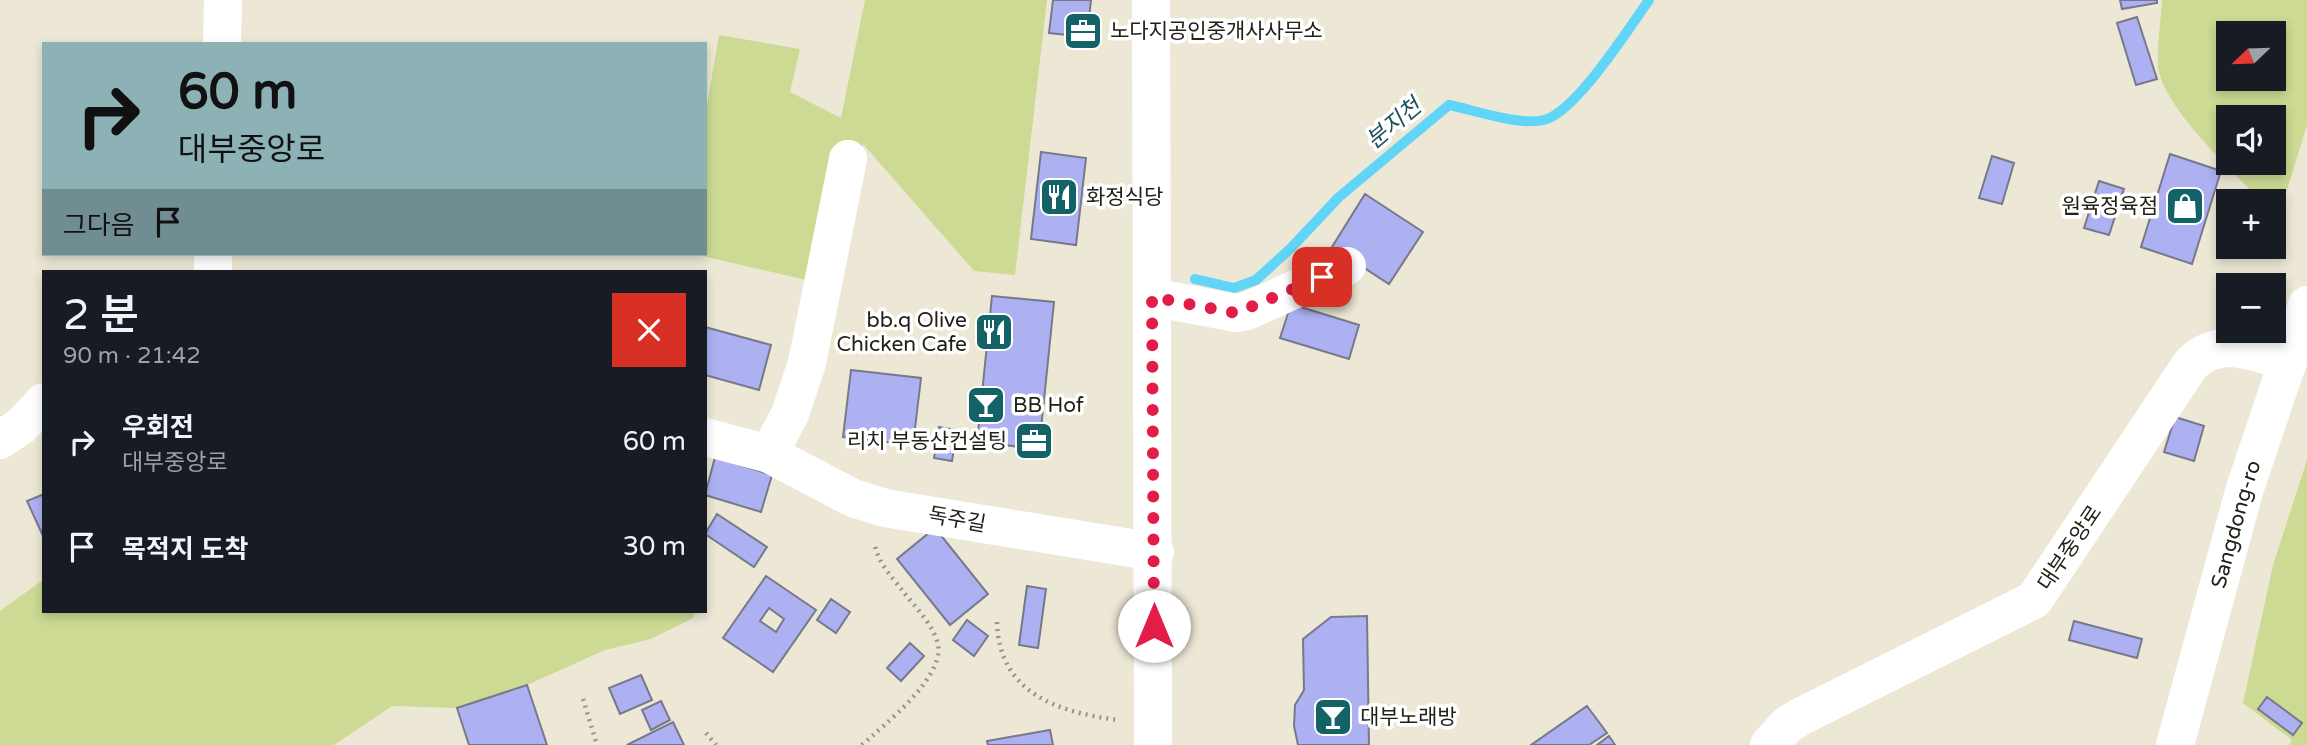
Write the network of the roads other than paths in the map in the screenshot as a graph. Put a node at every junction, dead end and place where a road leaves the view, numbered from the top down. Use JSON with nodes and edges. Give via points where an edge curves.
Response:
{"nodes":[{"id":1,"x":223,"y":0,"type":"edge"},
{"id":2,"x":1151,"y":0,"type":"edge"},
{"id":3,"x":222,"y":42,"type":"edge"},
{"id":4,"x":848,"y":159,"type":"dead end"},
{"id":5,"x":1347,"y":266,"type":"dead end"},
{"id":6,"x":1152,"y":297,"type":"junction"},
{"id":7,"x":2307,"y":305,"type":"edge"},
{"id":8,"x":2288,"y":362,"type":"junction"},
{"id":9,"x":42,"y":404,"type":"edge"},
{"id":10,"x":707,"y":438,"type":"edge"},
{"id":11,"x":0,"y":440,"type":"edge"},
{"id":12,"x":769,"y":454,"type":"junction"},
{"id":13,"x":1155,"y":552,"type":"junction"},
{"id":14,"x":1153,"y":734,"type":"edge"},
{"id":15,"x":1769,"y":745,"type":"edge"},
{"id":16,"x":2175,"y":745,"type":"edge"}],
"edges":[{"from":1,"to":3,"type":"street"},
{"from":2,"to":6,"type":"street"},
{"from":4,"to":12,"type":"street","via":[[807,363],[790,414]]},
{"from":5,"to":6,"type":"street","via":[[1236,313]]},
{"from":6,"to":13,"type":"street"},
{"from":7,"to":8,"type":"street","name":"Sangdong-ro"},
{"from":8,"to":15,"type":"street","name":"대부중앙로","via":[[2230,346],[2201,354],[2034,600],[1800,717]]},
{"from":8,"to":16,"type":"street","name":"Sangdong-ro","via":[[2245,488]]},
{"from":9,"to":11,"type":"street"},
{"from":10,"to":12,"type":"street","name":"독주길"},
{"from":12,"to":13,"type":"street","name":"독주길","via":[[853,498],[886,508]]},
{"from":13,"to":14,"type":"street"}]}
